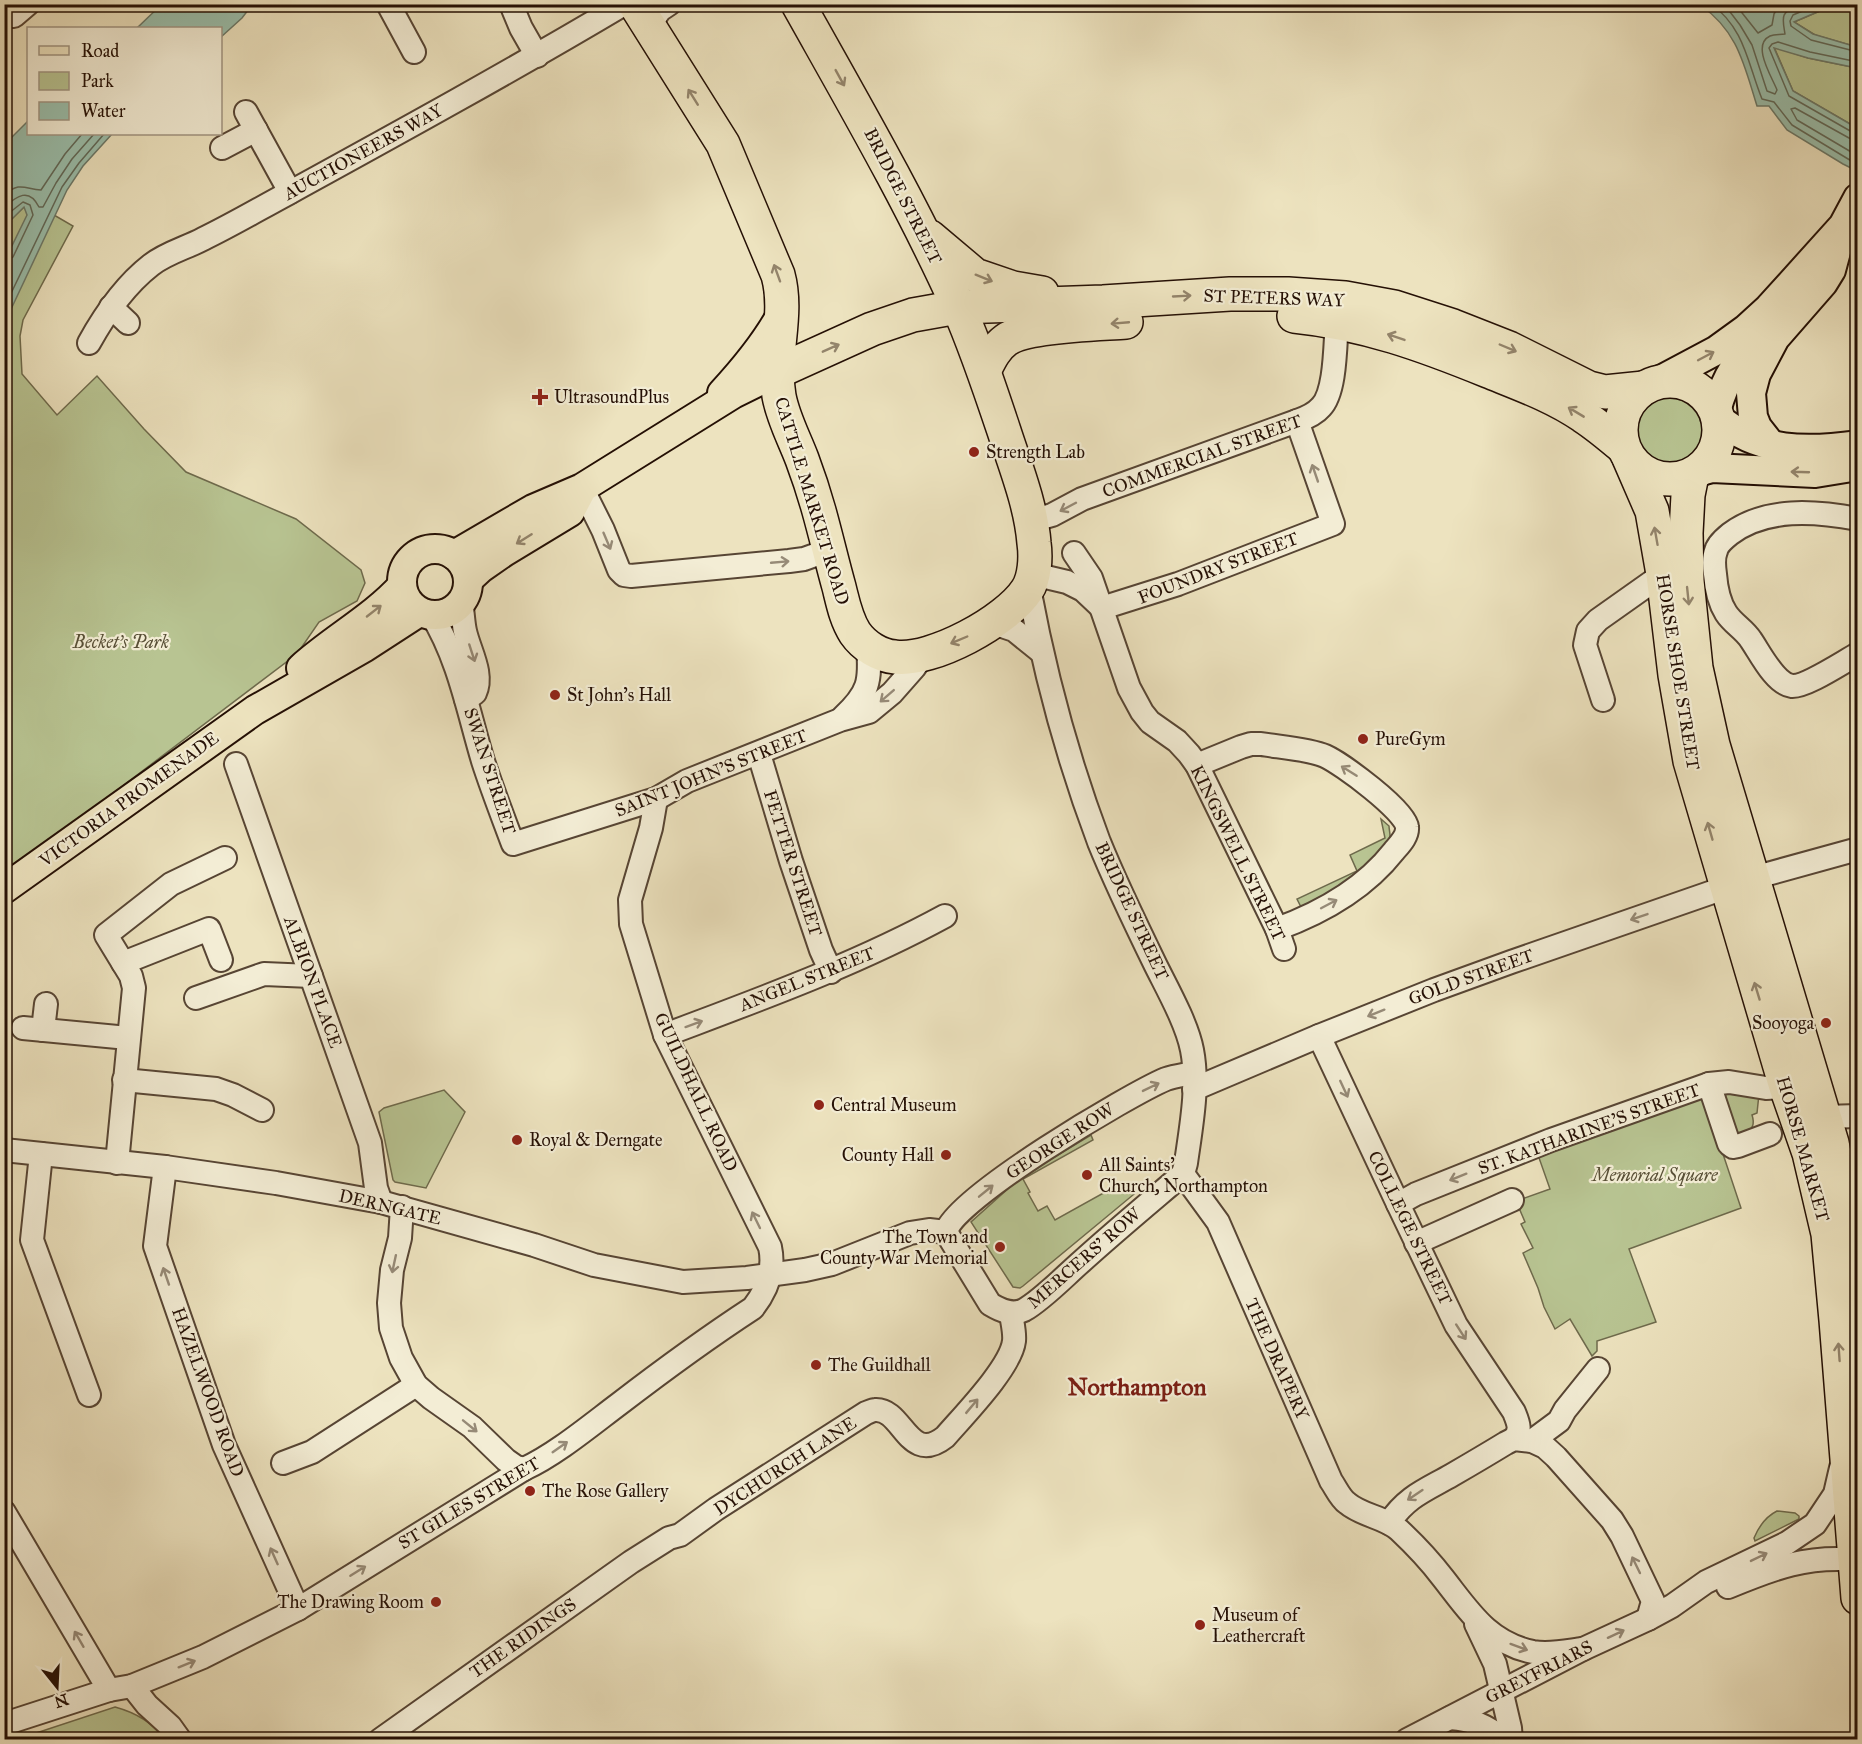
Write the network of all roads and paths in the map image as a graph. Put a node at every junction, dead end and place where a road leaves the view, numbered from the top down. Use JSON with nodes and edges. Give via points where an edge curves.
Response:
{"nodes":[{"id":1,"x":28,"y":4,"type":"edge"},
{"id":2,"x":511,"y":4,"type":"edge"},
{"id":3,"x":624,"y":4,"type":"edge"},
{"id":4,"x":394,"y":7,"type":"edge"},
{"id":5,"x":4,"y":11,"type":"edge"},
{"id":6,"x":651,"y":12,"type":"edge"},
{"id":7,"x":804,"y":16,"type":"edge"},
{"id":8,"x":414,"y":52,"type":"dead end"},
{"id":9,"x":537,"y":56,"type":"junction"},
{"id":10,"x":222,"y":148,"type":"dead end"},
{"id":11,"x":290,"y":192,"type":"junction"},
{"id":12,"x":1857,"y":198,"type":"edge"},
{"id":13,"x":922,"y":230,"type":"junction"},
{"id":14,"x":1840,"y":235,"type":"junction"},
{"id":15,"x":1103,"y":302,"type":"junction"},
{"id":16,"x":111,"y":307,"type":"junction"},
{"id":17,"x":958,"y":307,"type":"junction"},
{"id":18,"x":783,"y":312,"type":"junction"},
{"id":19,"x":1336,"y":321,"type":"junction"},
{"id":20,"x":128,"y":323,"type":"dead end"},
{"id":21,"x":89,"y":343,"type":"dead end"},
{"id":22,"x":992,"y":358,"type":"junction"},
{"id":23,"x":777,"y":372,"type":"junction"},
{"id":24,"x":1649,"y":386,"type":"junction"},
{"id":25,"x":704,"y":412,"type":"junction"},
{"id":26,"x":1717,"y":415,"type":"junction"},
{"id":27,"x":785,"y":418,"type":"junction"},
{"id":28,"x":1288,"y":424,"type":"junction"},
{"id":29,"x":1771,"y":445,"type":"junction"},
{"id":30,"x":1857,"y":446,"type":"edge"},
{"id":31,"x":1626,"y":453,"type":"junction"},
{"id":32,"x":1857,"y":466,"type":"edge"},
{"id":33,"x":1695,"y":473,"type":"junction"},
{"id":34,"x":582,"y":488,"type":"junction"},
{"id":35,"x":1857,"y":519,"type":"edge"},
{"id":36,"x":1031,"y":521,"type":"junction"},
{"id":37,"x":829,"y":550,"type":"junction"},
{"id":38,"x":1074,"y":553,"type":"dead end"},
{"id":39,"x":454,"y":555,"type":"junction"},
{"id":40,"x":1663,"y":574,"type":"junction"},
{"id":41,"x":1031,"y":581,"type":"junction"},
{"id":42,"x":402,"y":586,"type":"junction"},
{"id":43,"x":465,"y":591,"type":"junction"},
{"id":44,"x":1628,"y":599,"type":"junction"},
{"id":45,"x":1102,"y":608,"type":"junction"},
{"id":46,"x":425,"y":613,"type":"junction"},
{"id":47,"x":1668,"y":621,"type":"junction"},
{"id":48,"x":993,"y":623,"type":"junction"},
{"id":49,"x":868,"y":647,"type":"junction"},
{"id":50,"x":1040,"y":651,"type":"junction"},
{"id":51,"x":1857,"y":654,"type":"edge"},
{"id":52,"x":923,"y":655,"type":"junction"},
{"id":53,"x":466,"y":699,"type":"junction"},
{"id":54,"x":1603,"y":700,"type":"dead end"},
{"id":55,"x":255,"y":710,"type":"junction"},
{"id":56,"x":840,"y":720,"type":"junction"},
{"id":57,"x":759,"y":754,"type":"junction"},
{"id":58,"x":236,"y":764,"type":"dead end"},
{"id":59,"x":1197,"y":765,"type":"junction"},
{"id":60,"x":656,"y":800,"type":"junction"},
{"id":61,"x":513,"y":844,"type":"joint"},
{"id":62,"x":1857,"y":849,"type":"edge"},
{"id":63,"x":225,"y":858,"type":"dead end"},
{"id":64,"x":1739,"y":882,"type":"junction"},
{"id":65,"x":4,"y":889,"type":"edge"},
{"id":66,"x":945,"y":916,"type":"dead end"},
{"id":67,"x":221,"y":960,"type":"dead end"},
{"id":68,"x":123,"y":963,"type":"junction"},
{"id":69,"x":831,"y":972,"type":"junction"},
{"id":70,"x":311,"y":976,"type":"junction"},
{"id":71,"x":196,"y":998,"type":"dead end"},
{"id":72,"x":1789,"y":1000,"type":"junction"},
{"id":73,"x":46,"y":1004,"type":"dead end"},
{"id":74,"x":665,"y":1035,"type":"junction"},
{"id":75,"x":1319,"y":1036,"type":"junction"},
{"id":76,"x":128,"y":1038,"type":"junction"},
{"id":77,"x":124,"y":1080,"type":"junction"},
{"id":78,"x":1194,"y":1081,"type":"junction"},
{"id":79,"x":1708,"y":1084,"type":"junction"},
{"id":80,"x":1789,"y":1097,"type":"junction"},
{"id":81,"x":262,"y":1110,"type":"dead end"},
{"id":82,"x":1857,"y":1116,"type":"edge"},
{"id":83,"x":1824,"y":1117,"type":"junction"},
{"id":84,"x":1770,"y":1134,"type":"dead end"},
{"id":85,"x":4,"y":1150,"type":"edge"},
{"id":86,"x":41,"y":1154,"type":"junction"},
{"id":87,"x":117,"y":1163,"type":"junction"},
{"id":88,"x":165,"y":1167,"type":"junction"},
{"id":89,"x":1183,"y":1174,"type":"junction"},
{"id":90,"x":1816,"y":1184,"type":"junction"},
{"id":91,"x":1512,"y":1200,"type":"dead end"},
{"id":92,"x":392,"y":1204,"type":"junction"},
{"id":93,"x":1398,"y":1204,"type":"junction"},
{"id":94,"x":945,"y":1233,"type":"junction"},
{"id":95,"x":1416,"y":1243,"type":"junction"},
{"id":96,"x":770,"y":1275,"type":"junction"},
{"id":97,"x":719,"y":1280,"type":"junction"},
{"id":98,"x":1857,"y":1291,"type":"edge"},
{"id":99,"x":1011,"y":1313,"type":"junction"},
{"id":100,"x":730,"y":1323,"type":"junction"},
{"id":101,"x":1598,"y":1369,"type":"dead end"},
{"id":102,"x":416,"y":1385,"type":"junction"},
{"id":103,"x":89,"y":1395,"type":"dead end"},
{"id":104,"x":1565,"y":1410,"type":"junction"},
{"id":105,"x":1514,"y":1412,"type":"junction"},
{"id":106,"x":1523,"y":1440,"type":"junction"},
{"id":107,"x":1845,"y":1452,"type":"junction"},
{"id":108,"x":283,"y":1463,"type":"dead end"},
{"id":109,"x":524,"y":1469,"type":"junction"},
{"id":110,"x":4,"y":1512,"type":"edge"},
{"id":111,"x":1389,"y":1523,"type":"junction"},
{"id":112,"x":669,"y":1539,"type":"joint"},
{"id":113,"x":1856,"y":1560,"type":"edge"},
{"id":114,"x":1857,"y":1598,"type":"edge"},
{"id":115,"x":1672,"y":1606,"type":"junction"},
{"id":116,"x":298,"y":1609,"type":"junction"},
{"id":117,"x":1471,"y":1615,"type":"junction"},
{"id":118,"x":1648,"y":1618,"type":"junction"},
{"id":119,"x":1583,"y":1649,"type":"junction"},
{"id":120,"x":132,"y":1686,"type":"junction"},
{"id":121,"x":109,"y":1690,"type":"junction"},
{"id":122,"x":1501,"y":1692,"type":"junction"},
{"id":123,"x":1450,"y":1718,"type":"junction"},
{"id":124,"x":4,"y":1724,"type":"edge"},
{"id":125,"x":180,"y":1740,"type":"edge"},
{"id":126,"x":380,"y":1740,"type":"edge"},
{"id":127,"x":1407,"y":1740,"type":"edge"},
{"id":128,"x":1505,"y":1740,"type":"edge"},
{"id":129,"x":1511,"y":1740,"type":"edge"}],
"edges":[{"from":1,"to":5,"type":"street","via":[[14,16],[7,16]]},
{"from":2,"to":9,"type":"street"},
{"from":3,"to":9,"type":"street","name":"AUCTIONEERS WAY"},
{"from":4,"to":8,"type":"street"},
{"from":18,"to":6,"type":"highway","name":"CATTLE MARKET ROAD","one_way":true,"via":[[778,275],[723,144]]},
{"from":7,"to":13,"type":"highway","name":"BRIDGE STREET","one_way":true},
{"from":9,"to":11,"type":"street","name":"AUCTIONEERS WAY"},
{"from":10,"to":11,"type":"street","via":[[251,121]]},
{"from":11,"to":16,"type":"street","name":"AUCTIONEERS WAY","via":[[153,263]]},
{"from":12,"to":14,"type":"main road"},
{"from":13,"to":15,"type":"highway","one_way":true,"via":[[975,274],[992,281],[1012,288]]},
{"from":13,"to":17,"type":"highway","name":"BRIDGE STREET"},
{"from":24,"to":14,"type":"main road","one_way":true,"via":[[1717,350],[1746,329]]},
{"from":14,"to":26,"type":"main road","via":[[1825,264],[1743,354],[1725,382]]},
{"from":14,"to":29,"type":"main road","via":[[1831,270],[1774,338],[1756,374],[1751,393],[1753,417]]},
{"from":15,"to":17,"type":"highway","name":"ST PETERS WAY"},
{"from":15,"to":24,"type":"highway","name":"ST PETERS WAY","one_way":true,"via":[[1230,294],[1345,298],[1394,307],[1453,326],[1509,348],[1589,388],[1605,392]]},
{"from":16,"to":20,"type":"street"},
{"from":16,"to":21,"type":"street","name":"AUCTIONEERS WAY"},
{"from":17,"to":22,"type":"highway","name":"BRIDGE STREET"},
{"from":23,"to":17,"type":"highway","one_way":true,"via":[[872,329],[913,315]]},
{"from":18,"to":23,"type":"highway","name":"CATTLE MARKET ROAD"},
{"from":18,"to":25,"type":"main road","via":[[745,369]]},
{"from":19,"to":22,"type":"highway","name":"ST PETERS WAY","one_way":true,"via":[[1222,314],[1031,330],[1008,338]]},
{"from":19,"to":28,"type":"street","name":"COMMERCIAL STREET","via":[[1329,396],[1316,412]]},
{"from":31,"to":19,"type":"highway","name":"ST PETERS WAY","one_way":true,"via":[[1583,416],[1557,400],[1446,354]]},
{"from":22,"to":36,"type":"highway","name":"BRIDGE STREET"},
{"from":23,"to":25,"type":"main road"},
{"from":23,"to":27,"type":"highway","name":"CATTLE MARKET ROAD"},
{"from":24,"to":26,"type":"highway","via":[[1667,381],[1694,387]]},
{"from":24,"to":31,"type":"highway","via":[[1634,396],[1625,410],[1620,430]]},
{"from":25,"to":27,"type":"main road","via":[[752,400],[767,403]]},
{"from":25,"to":34,"type":"main road"},
{"from":26,"to":29,"type":"main road","via":[[1737,432]]},
{"from":26,"to":33,"type":"highway","via":[[1719,437],[1715,452]]},
{"from":27,"to":37,"type":"highway","name":"CATTLE MARKET ROAD"},
{"from":28,"to":36,"type":"street","name":"COMMERCIAL STREET","one_way":true},
{"from":45,"to":28,"type":"street","name":"FOUNDRY STREET","one_way":true,"via":[[1178,584],[1333,524]]},
{"from":29,"to":30,"type":"main road","via":[[1823,450]]},
{"from":31,"to":33,"type":"highway","via":[[1641,471],[1655,478],[1670,480]]},
{"from":40,"to":31,"type":"highway","name":"HORSE SHOE STREET","one_way":true,"via":[[1652,511]]},
{"from":32,"to":33,"type":"main road","one_way":true,"via":[[1815,473],[1712,468]]},
{"from":33,"to":64,"type":"highway","name":"HORSE SHOE STREET","one_way":true,"via":[[1688,495],[1686,545],[1696,668]]},
{"from":34,"to":37,"type":"street","one_way":true,"via":[[624,575],[789,561]]},
{"from":34,"to":39,"type":"main road","via":[[543,504]]},
{"from":34,"to":43,"type":"main road","one_way":true,"via":[[570,512],[481,568]]},
{"from":35,"to":51,"type":"street","via":[[1835,514],[1781,513],[1763,517],[1742,525],[1726,538],[1716,550],[1714,566],[1726,613],[1786,685],[1802,685]]},
{"from":36,"to":41,"type":"highway","name":"BRIDGE STREET","via":[[1035,545]]},
{"from":37,"to":49,"type":"highway","name":"CATTLE MARKET ROAD","via":[[845,612],[855,633]]},
{"from":38,"to":45,"type":"street","name":"KINGSWELL STREET","via":[[1091,578]]},
{"from":39,"to":42,"type":"main road","via":[[444,550],[421,552],[404,569]]},
{"from":39,"to":43,"type":"main road","via":[[465,569]]},
{"from":40,"to":44,"type":"street"},
{"from":40,"to":47,"type":"highway","name":"HORSE SHOE STREET"},
{"from":41,"to":45,"type":"street","name":"KINGSWELL STREET","via":[[1067,582],[1083,590]]},
{"from":41,"to":48,"type":"highway","name":"SAINT JOHN'S STREET","via":[[1012,608]]},
{"from":41,"to":50,"type":"street","name":"BRIDGE STREET"},
{"from":42,"to":46,"type":"main road","via":[[407,602]]},
{"from":55,"to":42,"type":"main road","name":"VICTORIA PROMENADE","one_way":true,"via":[[322,649]]},
{"from":43,"to":46,"type":"main road","via":[[453,611],[442,615]]},
{"from":43,"to":53,"type":"street","name":"SWAN STREET","one_way":true,"via":[[465,632],[477,683],[475,693]]},
{"from":44,"to":47,"type":"street","via":[[1653,607]]},
{"from":44,"to":54,"type":"street","via":[[1588,631],[1585,645]]},
{"from":45,"to":59,"type":"street","name":"KINGSWELL STREET","via":[[1129,687],[1142,712],[1177,741]]},
{"from":46,"to":53,"type":"street","name":"SWAN STREET","via":[[444,635]]},
{"from":46,"to":55,"type":"main road","name":"VICTORIA PROMENADE"},
{"from":64,"to":47,"type":"highway","name":"HORSE SHOE STREET","one_way":true,"via":[[1690,761]]},
{"from":48,"to":50,"type":"street","via":[[1014,630]]},
{"from":48,"to":52,"type":"highway","name":"SAINT JOHN'S STREET","one_way":true},
{"from":49,"to":52,"type":"highway","via":[[891,657]]},
{"from":49,"to":56,"type":"street","name":"SAINT JOHN'S STREET","via":[[868,676],[862,698]]},
{"from":50,"to":78,"type":"street","name":"BRIDGE STREET","via":[[1100,843],[1186,1033],[1192,1050]]},
{"from":52,"to":56,"type":"street","name":"SAINT JOHN'S STREET","one_way":true,"via":[[892,693],[869,712]]},
{"from":53,"to":61,"type":"street","name":"SWAN STREET","via":[[483,762]]},
{"from":55,"to":65,"type":"main road","name":"VICTORIA PROMENADE"},
{"from":56,"to":57,"type":"street","name":"SAINT JOHN'S STREET"},
{"from":57,"to":60,"type":"street","name":"SAINT JOHN'S STREET","via":[[687,781]]},
{"from":57,"to":69,"type":"street","name":"FETTER STREET","via":[[791,861]]},
{"from":58,"to":70,"type":"street","name":"ALBION PLACE"},
{"from":59,"to":59,"type":"street","name":"KINGSWELL STREET","one_way":true,"via":[[1280,939],[1292,924],[1357,887],[1388,859],[1407,833],[1407,824],[1393,808],[1358,777],[1324,756],[1251,744]]},
{"from":60,"to":61,"type":"street","name":"SAINT JOHN'S STREET"},
{"from":60,"to":74,"type":"street","name":"GUILDHALL ROAD","via":[[630,900],[631,924]]},
{"from":62,"to":64,"type":"street","name":"GOLD STREET"},
{"from":63,"to":68,"type":"street","via":[[171,884],[106,935]]},
{"from":64,"to":72,"type":"highway","name":"HORSE MARKET"},
{"from":64,"to":75,"type":"street","name":"GOLD STREET","one_way":true,"via":[[1445,986]]},
{"from":80,"to":64,"type":"highway","name":"HORSE MARKET","one_way":true},
{"from":66,"to":69,"type":"street","name":"ANGEL STREET"},
{"from":67,"to":68,"type":"street","via":[[209,929]]},
{"from":68,"to":76,"type":"street","via":[[134,988]]},
{"from":74,"to":69,"type":"street","name":"ANGEL STREET","one_way":true},
{"from":70,"to":71,"type":"street","via":[[264,974]]},
{"from":70,"to":92,"type":"street","name":"ALBION PLACE","via":[[370,1143],[376,1188]]},
{"from":72,"to":80,"type":"highway","via":[[1784,1014],[1794,1070]]},
{"from":72,"to":83,"type":"highway","name":"HORSE MARKET"},
{"from":73,"to":76,"type":"street","via":[[33,1029]]},
{"from":96,"to":74,"type":"street","name":"GUILDHALL ROAD","one_way":true,"via":[[770,1247]]},
{"from":75,"to":78,"type":"street","name":"GOLD STREET"},
{"from":75,"to":93,"type":"street","name":"COLLEGE STREET","one_way":true},
{"from":76,"to":77,"type":"street"},
{"from":77,"to":81,"type":"street","via":[[216,1089]]},
{"from":77,"to":87,"type":"street"},
{"from":78,"to":89,"type":"street","name":"BRIDGE STREET"},
{"from":94,"to":78,"type":"street","name":"GEORGE ROW","one_way":true,"via":[[959,1213],[1013,1169],[1115,1105],[1166,1079]]},
{"from":79,"to":80,"type":"street","name":"ST. KATHARINE'S STREET","via":[[1729,1082],[1766,1088]]},
{"from":79,"to":84,"type":"street","via":[[1729,1144],[1738,1146]]},
{"from":79,"to":93,"type":"street","name":"ST. KATHARINE'S STREET","one_way":true,"via":[[1551,1140]]},
{"from":80,"to":83,"type":"street","name":"ST. KATHARINE'S STREET","via":[[1809,1114]]},
{"from":80,"to":90,"type":"highway","name":"HORSE MARKET"},
{"from":82,"to":83,"type":"street","name":"ST. KATHARINE'S STREET"},
{"from":83,"to":90,"type":"highway"},
{"from":83,"to":98,"type":"highway","name":"HORSE MARKET","via":[[1850,1234]]},
{"from":85,"to":86,"type":"street","name":"DERNGATE"},
{"from":86,"to":87,"type":"street","name":"DERNGATE"},
{"from":86,"to":103,"type":"street","via":[[32,1240]]},
{"from":87,"to":88,"type":"street","name":"DERNGATE"},
{"from":88,"to":92,"type":"street","name":"DERNGATE","via":[[276,1182]]},
{"from":116,"to":88,"type":"street","name":"HAZELWOOD ROAD","one_way":true,"via":[[224,1445],[155,1245]]},
{"from":89,"to":99,"type":"street","name":"MERCERS' ROW","via":[[1044,1294],[1023,1310]]},
{"from":89,"to":111,"type":"street","name":"THE DRAPERY","via":[[1218,1222],[1331,1481],[1345,1502]]},
{"from":107,"to":90,"type":"highway","name":"HORSE MARKET","one_way":true,"via":[[1828,1234]]},
{"from":91,"to":95,"type":"street"},
{"from":92,"to":97,"type":"street","name":"DERNGATE","via":[[594,1265],[683,1282]]},
{"from":92,"to":102,"type":"street","name":"ALBION PLACE","one_way":true,"via":[[400,1238],[392,1270],[391,1328]]},
{"from":93,"to":95,"type":"street","name":"COLLEGE STREET"},
{"from":94,"to":96,"type":"street","name":"DERNGATE","via":[[910,1233],[832,1264]]},
{"from":94,"to":99,"type":"street","via":[[990,1304]]},
{"from":95,"to":105,"type":"street","name":"COLLEGE STREET","one_way":true,"via":[[1456,1325]]},
{"from":96,"to":97,"type":"street","name":"DERNGATE"},
{"from":96,"to":100,"type":"street","name":"ST GILES STREET","via":[[753,1308]]},
{"from":97,"to":100,"type":"street","via":[[735,1298]]},
{"from":112,"to":99,"type":"street","name":"DYCHURCH LANE","one_way":true,"via":[[866,1413],[875,1410],[890,1417],[915,1441],[930,1446],[945,1437],[1006,1365],[1014,1338]]},
{"from":109,"to":100,"type":"street","name":"ST GILES STREET","one_way":true,"via":[[585,1430]]},
{"from":101,"to":104,"type":"street"},
{"from":102,"to":108,"type":"street","via":[[312,1452]]},
{"from":102,"to":109,"type":"street","one_way":true,"via":[[472,1426],[506,1460]]},
{"from":104,"to":105,"type":"street","via":[[1542,1422]]},
{"from":104,"to":106,"type":"street","via":[[1559,1422]]},
{"from":105,"to":106,"type":"street"},
{"from":106,"to":111,"type":"street","one_way":true,"via":[[1419,1491],[1398,1509]]},
{"from":118,"to":106,"type":"street","one_way":true,"via":[[1653,1600],[1612,1520],[1545,1447]]},
{"from":107,"to":113,"type":"highway","name":"HORSE MARKET"},
{"from":115,"to":107,"type":"street","name":"GREYFRIARS","one_way":true,"via":[[1706,1582],[1787,1543],[1815,1524],[1835,1494]]},
{"from":116,"to":109,"type":"street","name":"ST GILES STREET","one_way":true},
{"from":121,"to":110,"type":"street","one_way":true},
{"from":111,"to":117,"type":"street","name":"THE DRAPERY","via":[[1426,1557]]},
{"from":112,"to":126,"type":"street","name":"THE RIDINGS"},
{"from":113,"to":114,"type":"highway","name":"HORSE MARKET"},
{"from":113,"to":115,"type":"street","name":"GREYFRIARS","via":[[1834,1558],[1790,1564]]},
{"from":115,"to":118,"type":"street","name":"GREYFRIARS"},
{"from":120,"to":116,"type":"street","name":"ST GILES STREET","one_way":true,"via":[[203,1658]]},
{"from":117,"to":119,"type":"street","one_way":true,"via":[[1498,1638],[1533,1652]]},
{"from":117,"to":122,"type":"street","via":[[1495,1664]]},
{"from":119,"to":118,"type":"street","name":"GREYFRIARS","one_way":true},
{"from":119,"to":122,"type":"street","name":"GREYFRIARS"},
{"from":120,"to":121,"type":"street","name":"ST GILES STREET"},
{"from":120,"to":125,"type":"street"},
{"from":121,"to":124,"type":"street","name":"ST GILES STREET"},
{"from":122,"to":123,"type":"street","name":"GREYFRIARS"},
{"from":122,"to":129,"type":"street"},
{"from":123,"to":127,"type":"street","name":"GREYFRIARS"},
{"from":123,"to":128,"type":"street","via":[[1479,1723]]}]}
